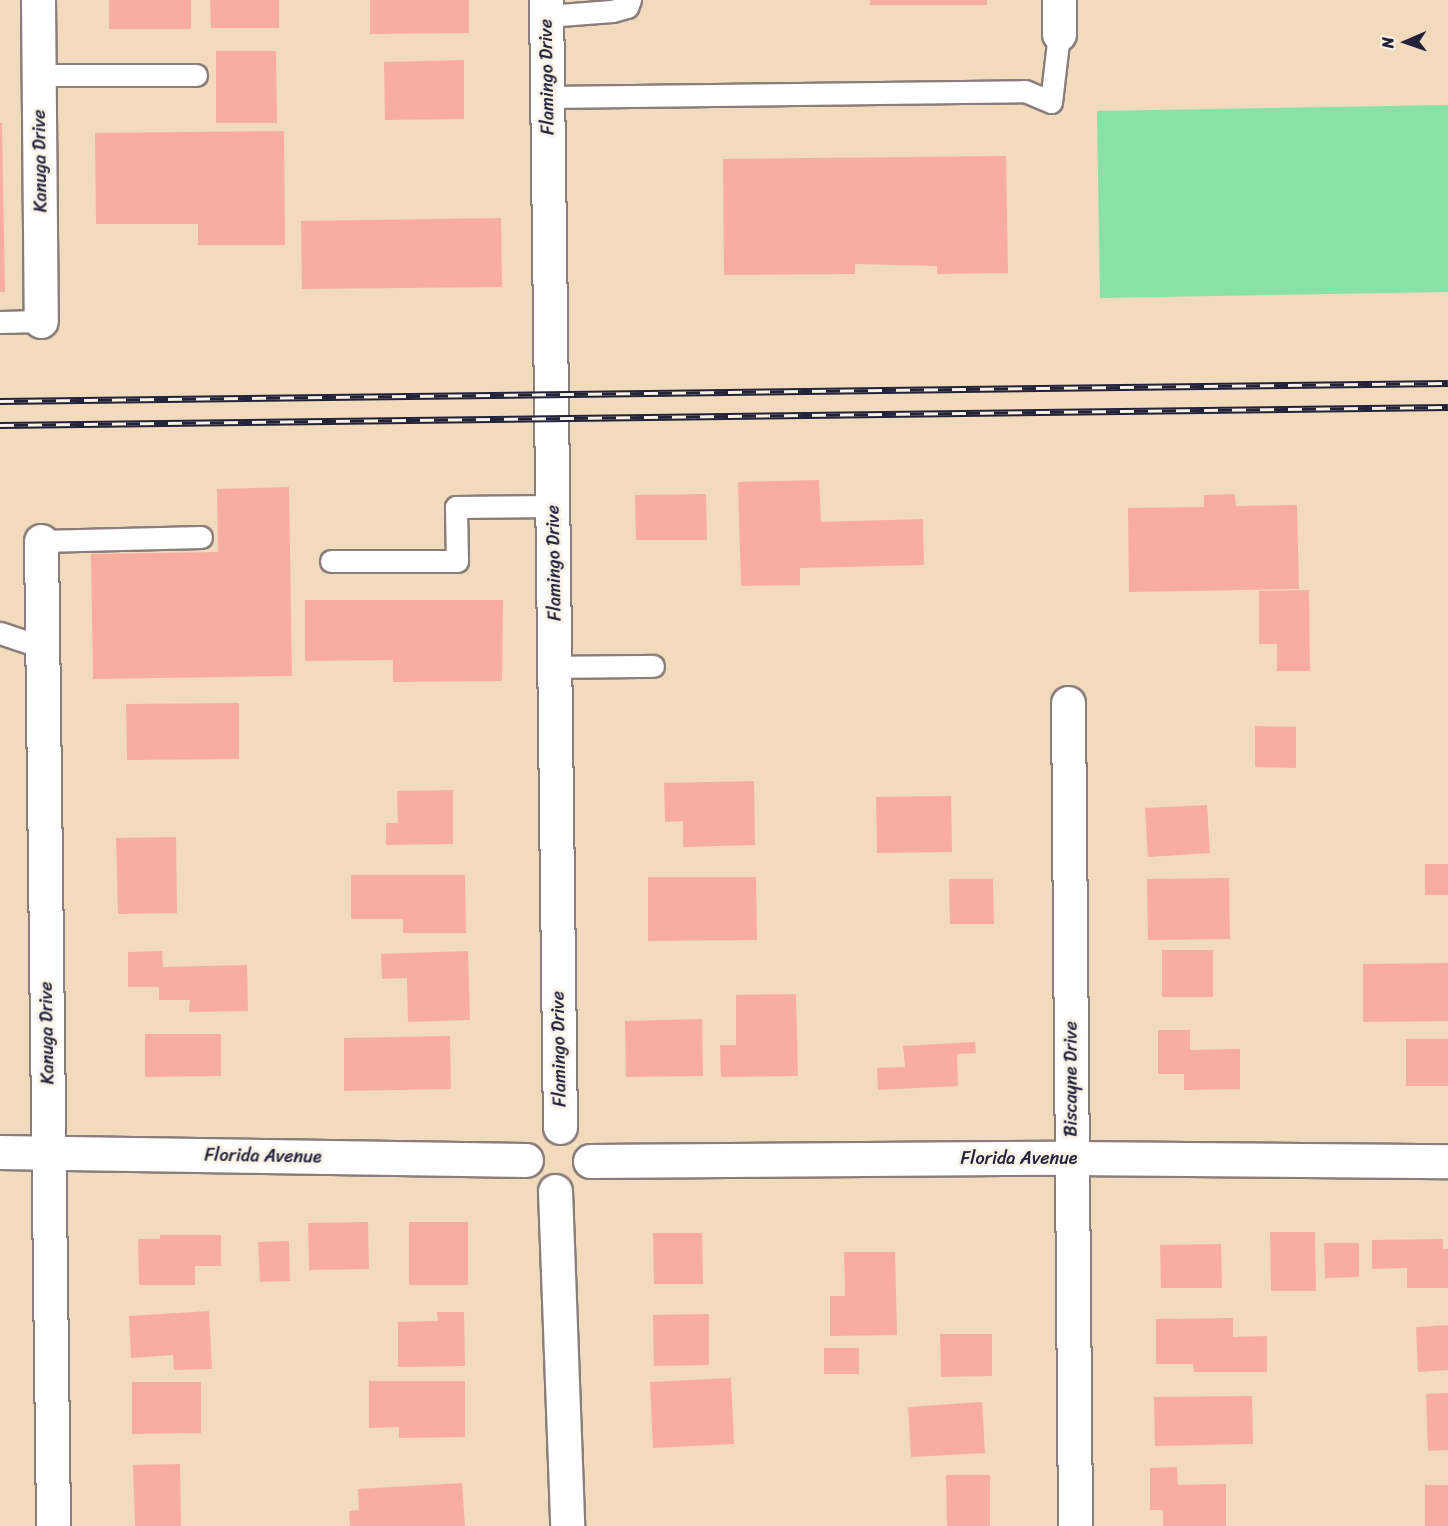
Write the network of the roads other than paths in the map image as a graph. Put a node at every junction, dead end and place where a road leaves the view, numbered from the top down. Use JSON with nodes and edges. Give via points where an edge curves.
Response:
{"nodes":[{"id":1,"x":38,"y":0,"type":"edge"},
{"id":2,"x":630,"y":0,"type":"edge"},
{"id":3,"x":1059,"y":0,"type":"edge"},
{"id":4,"x":547,"y":8,"type":"edge"},
{"id":5,"x":1059,"y":34,"type":"joint"},
{"id":6,"x":39,"y":75,"type":"junction"},
{"id":7,"x":196,"y":75,"type":"dead end"},
{"id":8,"x":548,"y":97,"type":"junction"},
{"id":9,"x":41,"y":321,"type":"joint"},
{"id":10,"x":0,"y":322,"type":"edge"},
{"id":11,"x":554,"y":506,"type":"junction"},
{"id":12,"x":201,"y":537,"type":"dead end"},
{"id":13,"x":41,"y":541,"type":"joint"},
{"id":14,"x":331,"y":561,"type":"dead end"},
{"id":15,"x":0,"y":633,"type":"edge"},
{"id":16,"x":42,"y":647,"type":"junction"},
{"id":17,"x":653,"y":666,"type":"dead end"},
{"id":18,"x":555,"y":667,"type":"junction"},
{"id":19,"x":1068,"y":703,"type":"dead end"},
{"id":20,"x":560,"y":1127,"type":"junction"},
{"id":21,"x":0,"y":1152,"type":"edge"},
{"id":22,"x":49,"y":1152,"type":"junction"},
{"id":23,"x":1071,"y":1158,"type":"junction"},
{"id":24,"x":526,"y":1160,"type":"junction"},
{"id":25,"x":590,"y":1161,"type":"junction"},
{"id":26,"x":1448,"y":1161,"type":"edge"},
{"id":27,"x":555,"y":1191,"type":"junction"},
{"id":28,"x":52,"y":1526,"type":"edge"},
{"id":29,"x":567,"y":1526,"type":"edge"},
{"id":30,"x":1075,"y":1526,"type":"edge"}],
"edges":[{"from":1,"to":6,"type":"street","name":"Kanuga Drive"},
{"from":2,"to":4,"type":"lane","via":[[627,7],[612,11]]},
{"from":3,"to":5,"type":"street"},
{"from":4,"to":8,"type":"street","name":"Flamingo Drive"},
{"from":5,"to":8,"type":"lane","via":[[1051,102],[1025,91]]},
{"from":6,"to":7,"type":"lane"},
{"from":6,"to":9,"type":"street","name":"Kanuga Drive"},
{"from":8,"to":11,"type":"street","name":"Flamingo Drive"},
{"from":9,"to":10,"type":"lane"},
{"from":11,"to":14,"type":"lane","via":[[456,507],[457,561]]},
{"from":11,"to":18,"type":"street","name":"Flamingo Drive"},
{"from":12,"to":13,"type":"lane"},
{"from":13,"to":16,"type":"street","name":"Kanuga Drive"},
{"from":15,"to":16,"type":"lane"},
{"from":16,"to":22,"type":"street","name":"Kanuga Drive"},
{"from":17,"to":18,"type":"lane"},
{"from":18,"to":20,"type":"street","name":"Flamingo Drive"},
{"from":19,"to":23,"type":"street","name":"Biscayne Drive"},
{"from":20,"to":24,"type":"street","via":[[540,1132],[527,1149]]},
{"from":20,"to":25,"type":"street","via":[[578,1134],[585,1142]]},
{"from":21,"to":22,"type":"street","name":"Florida Avenue"},
{"from":22,"to":24,"type":"street","name":"Florida Avenue"},
{"from":22,"to":28,"type":"street","name":"Kanuga Drive"},
{"from":23,"to":25,"type":"street","name":"Florida Avenue"},
{"from":23,"to":26,"type":"street","name":"Florida Avenue"},
{"from":23,"to":30,"type":"street","name":"Biscayne Drive"},
{"from":24,"to":27,"type":"street","via":[[531,1178]]},
{"from":25,"to":27,"type":"street","via":[[582,1180],[566,1191]]},
{"from":27,"to":29,"type":"street"}]}
